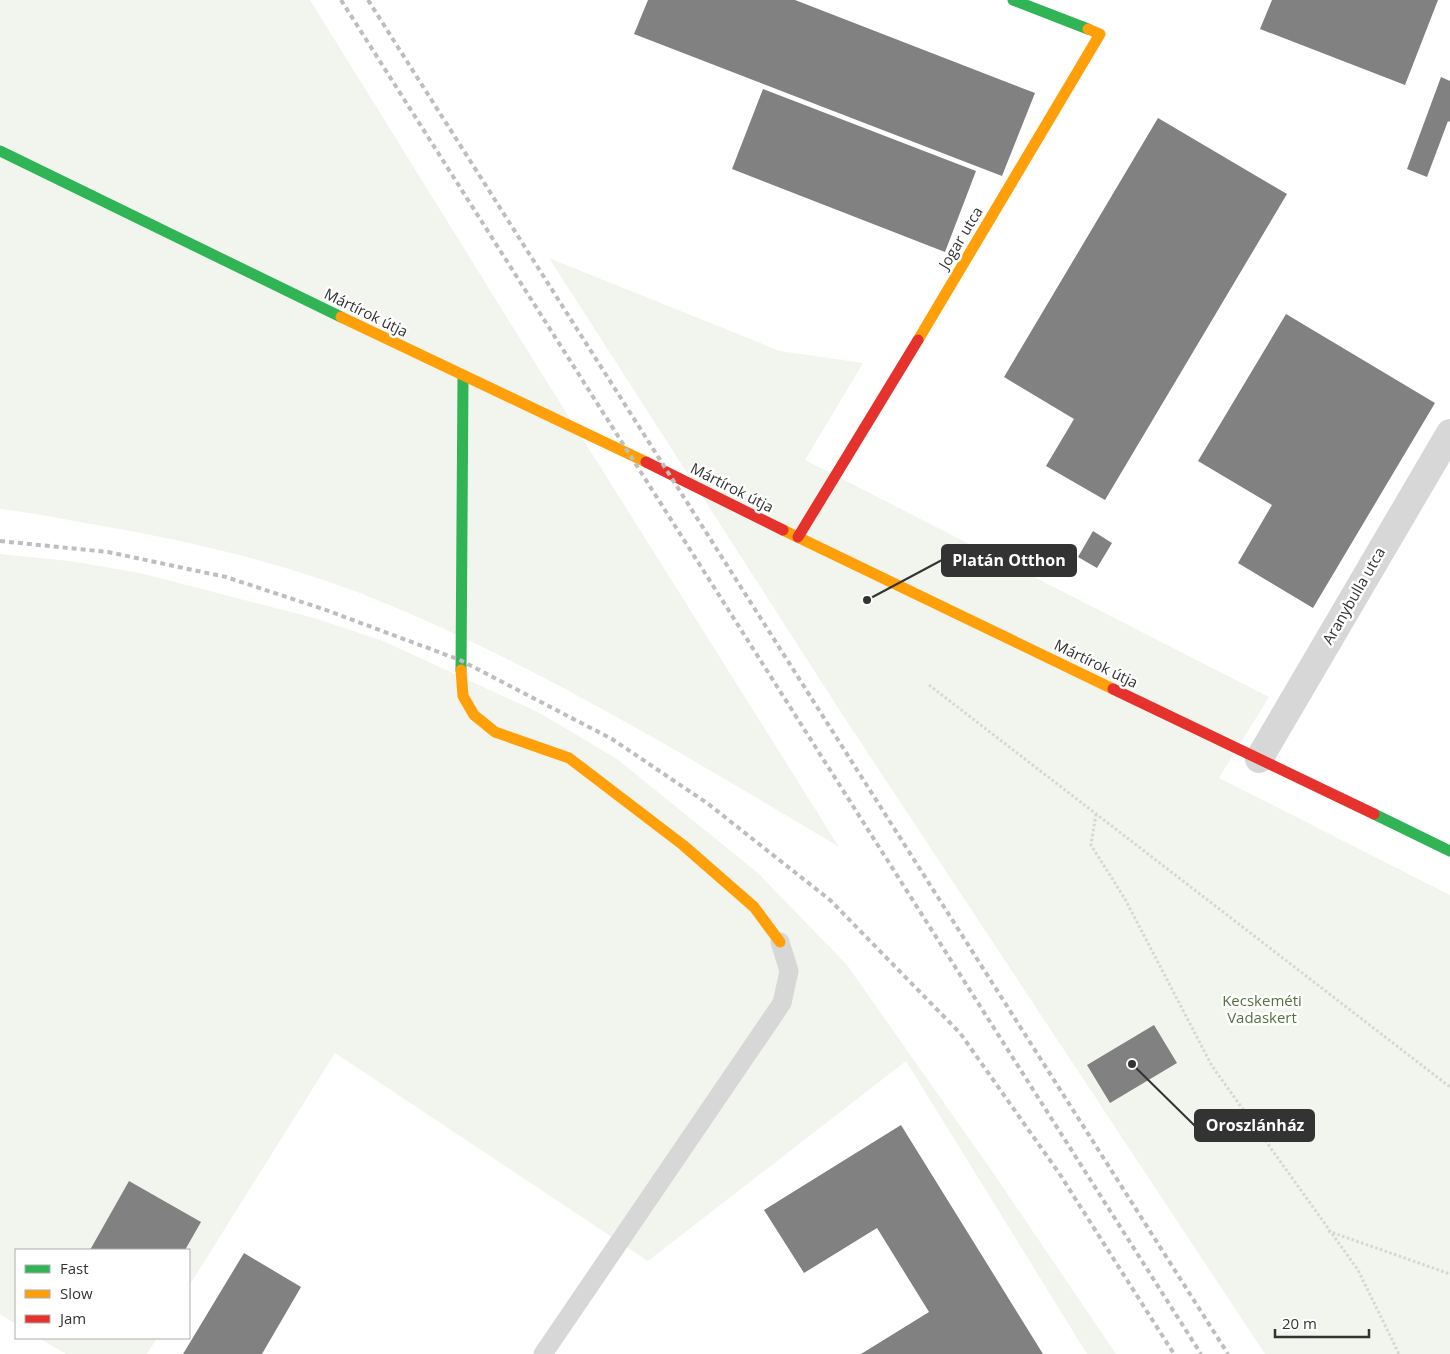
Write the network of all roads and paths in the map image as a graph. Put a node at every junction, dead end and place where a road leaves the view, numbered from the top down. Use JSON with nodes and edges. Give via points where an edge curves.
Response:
{"nodes":[{"id":1,"x":1013,"y":0,"type":"edge"},
{"id":2,"x":0,"y":152,"type":"edge"},
{"id":3,"x":463,"y":377,"type":"junction"},
{"id":4,"x":1450,"y":433,"type":"edge"},
{"id":5,"x":798,"y":537,"type":"junction"},
{"id":6,"x":929,"y":684,"type":"dead end"},
{"id":7,"x":1259,"y":759,"type":"junction"},
{"id":8,"x":1096,"y":814,"type":"junction"},
{"id":9,"x":1450,"y":851,"type":"edge"},
{"id":10,"x":780,"y":942,"type":"joint"},
{"id":11,"x":1450,"y":1087,"type":"edge"},
{"id":12,"x":1328,"y":1230,"type":"junction"},
{"id":13,"x":1450,"y":1274,"type":"edge"},
{"id":14,"x":543,"y":1354,"type":"edge"},
{"id":15,"x":1399,"y":1354,"type":"edge"}],
"edges":[{"from":1,"to":5,"type":"street","name":"Jogar utca","via":[[1100,34]]},
{"from":2,"to":3,"type":"street","name":"Mártírok útja"},
{"from":3,"to":5,"type":"street","name":"Mártírok útja"},
{"from":3,"to":10,"type":"street","via":[[460,660],[463,696],[474,715],[495,732],[569,758],[683,845],[754,907]]},
{"from":4,"to":7,"type":"street","name":"Aranybulla utca"},
{"from":5,"to":7,"type":"street","name":"Mártírok útja"},
{"from":6,"to":8,"type":"path"},
{"from":7,"to":9,"type":"street","name":"Mártírok útja"},
{"from":8,"to":11,"type":"path"},
{"from":8,"to":12,"type":"path","via":[[1091,845],[1125,899],[1212,1066]]},
{"from":10,"to":14,"type":"lane","via":[[789,971],[782,1003]]},
{"from":12,"to":13,"type":"path"},
{"from":12,"to":15,"type":"path","via":[[1358,1270]]}]}
